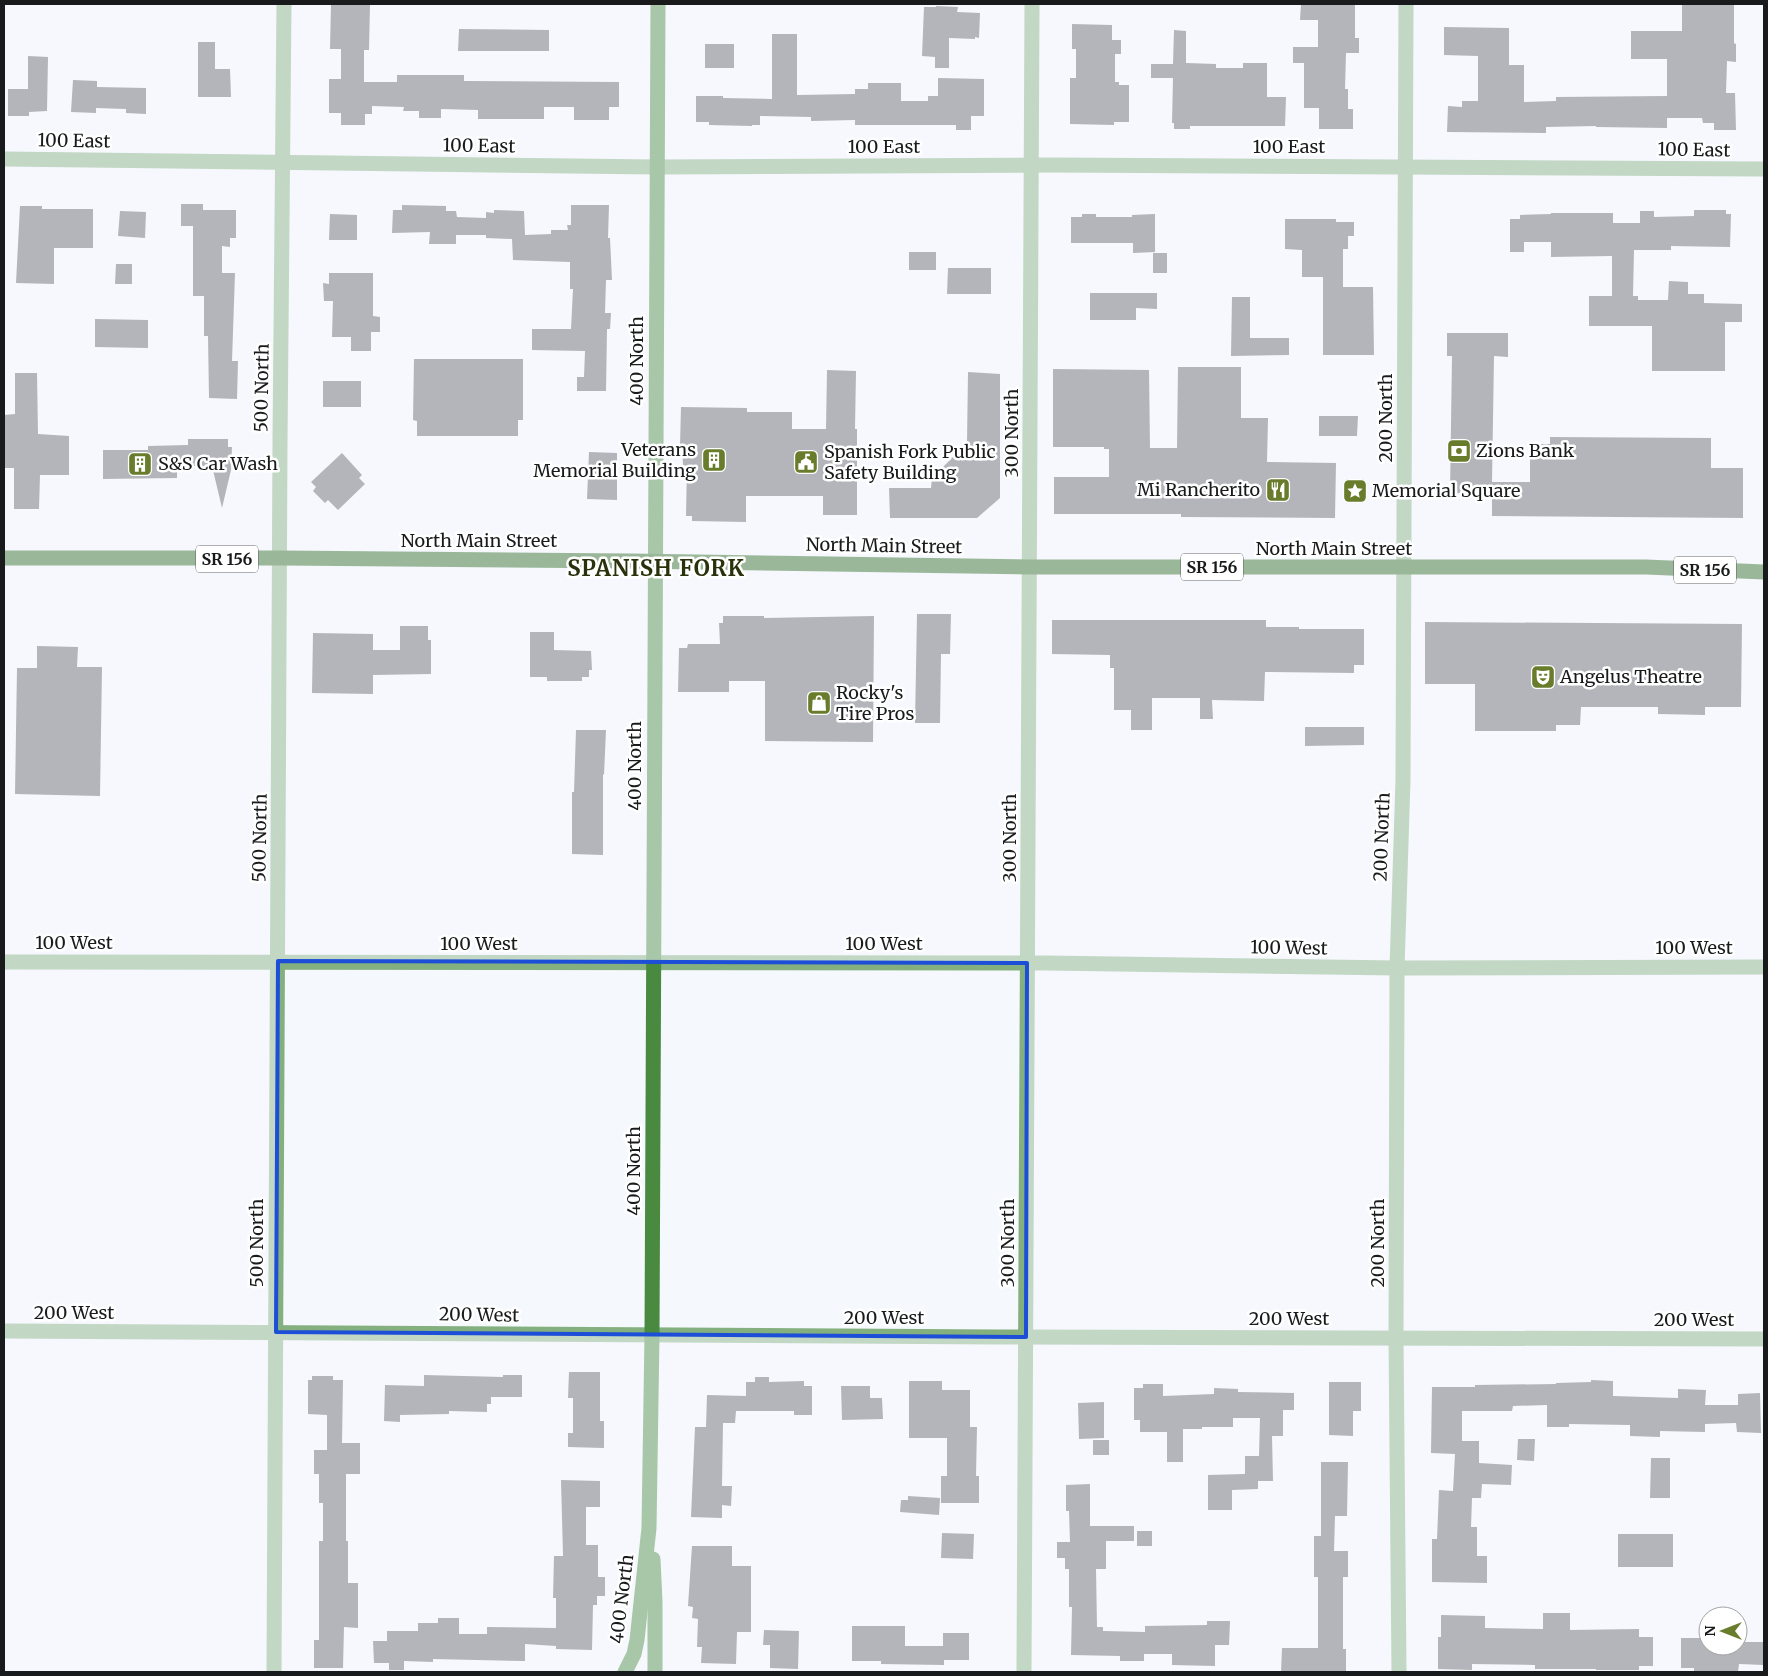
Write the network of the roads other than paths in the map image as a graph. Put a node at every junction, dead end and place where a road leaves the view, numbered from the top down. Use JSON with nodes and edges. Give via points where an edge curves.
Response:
{"nodes":[{"id":1,"x":284,"y":4,"type":"edge"},
{"id":2,"x":658,"y":4,"type":"edge"},
{"id":3,"x":1032,"y":4,"type":"edge"},
{"id":4,"x":1406,"y":4,"type":"edge"},
{"id":5,"x":4,"y":159,"type":"edge"},
{"id":6,"x":284,"y":162,"type":"junction"},
{"id":7,"x":1031,"y":165,"type":"junction"},
{"id":8,"x":657,"y":167,"type":"junction"},
{"id":9,"x":1405,"y":167,"type":"junction"},
{"id":10,"x":1764,"y":169,"type":"edge"},
{"id":11,"x":4,"y":558,"type":"edge"},
{"id":12,"x":281,"y":558,"type":"junction"},
{"id":13,"x":655,"y":561,"type":"junction"},
{"id":14,"x":1030,"y":567,"type":"junction"},
{"id":15,"x":1404,"y":568,"type":"junction"},
{"id":16,"x":1764,"y":572,"type":"edge"},
{"id":17,"x":278,"y":961,"type":"junction"},
{"id":18,"x":4,"y":962,"type":"edge"},
{"id":19,"x":653,"y":962,"type":"junction"},
{"id":20,"x":1028,"y":963,"type":"junction"},
{"id":21,"x":1764,"y":967,"type":"edge"},
{"id":22,"x":1397,"y":968,"type":"junction"},
{"id":23,"x":4,"y":1331,"type":"edge"},
{"id":24,"x":276,"y":1332,"type":"junction"},
{"id":25,"x":652,"y":1335,"type":"junction"},
{"id":26,"x":1026,"y":1337,"type":"junction"},
{"id":27,"x":1396,"y":1338,"type":"junction"},
{"id":28,"x":1764,"y":1339,"type":"edge"},
{"id":29,"x":649,"y":1528,"type":"junction"},
{"id":30,"x":274,"y":1672,"type":"edge"},
{"id":31,"x":624,"y":1672,"type":"edge"},
{"id":32,"x":655,"y":1672,"type":"edge"},
{"id":33,"x":1024,"y":1672,"type":"edge"},
{"id":34,"x":1399,"y":1672,"type":"edge"}],
"edges":[{"from":1,"to":6,"type":"street","name":"500 North"},
{"from":2,"to":8,"type":"main road","name":"400 North"},
{"from":3,"to":7,"type":"street","name":"300 North"},
{"from":4,"to":9,"type":"street","name":"200 North"},
{"from":5,"to":6,"type":"street","name":"100 East"},
{"from":6,"to":8,"type":"street","name":"100 East"},
{"from":6,"to":12,"type":"street","name":"500 North"},
{"from":7,"to":8,"type":"street","name":"100 East"},
{"from":7,"to":9,"type":"street","name":"100 East"},
{"from":7,"to":14,"type":"street","name":"300 North"},
{"from":8,"to":13,"type":"main road","name":"400 North"},
{"from":9,"to":10,"type":"street","name":"100 East"},
{"from":9,"to":15,"type":"street","name":"200 North"},
{"from":11,"to":12,"type":"main road","name":"North Main Street","number":"SR 156"},
{"from":12,"to":13,"type":"main road","name":"North Main Street","number":"SR 156"},
{"from":12,"to":17,"type":"street","name":"500 North"},
{"from":13,"to":14,"type":"main road","name":"North Main Street","number":"SR 156"},
{"from":13,"to":19,"type":"main road","name":"400 North"},
{"from":14,"to":15,"type":"main road","name":"North Main Street","number":"SR 156"},
{"from":14,"to":20,"type":"street","name":"300 North"},
{"from":15,"to":16,"type":"main road","name":"North Main Street","number":"SR 156","via":[[1646,567]]},
{"from":15,"to":22,"type":"street","name":"200 North","via":[[1403,780]]},
{"from":17,"to":18,"type":"street","name":"100 West"},
{"from":17,"to":19,"type":"street","name":"100 West"},
{"from":17,"to":24,"type":"street","name":"500 North"},
{"from":19,"to":20,"type":"street","name":"100 West"},
{"from":19,"to":25,"type":"main road","name":"400 North"},
{"from":20,"to":22,"type":"street","name":"100 West"},
{"from":20,"to":26,"type":"street","name":"300 North"},
{"from":21,"to":22,"type":"street","name":"100 West"},
{"from":22,"to":27,"type":"street","name":"200 North"},
{"from":23,"to":24,"type":"street","name":"200 West"},
{"from":24,"to":25,"type":"street","name":"200 West"},
{"from":24,"to":30,"type":"street","name":"500 North"},
{"from":25,"to":26,"type":"street","name":"200 West"},
{"from":25,"to":29,"type":"main road","name":"400 North"},
{"from":26,"to":27,"type":"street","name":"200 West"},
{"from":26,"to":33,"type":"street","name":"300 North"},
{"from":27,"to":28,"type":"street","name":"200 West"},
{"from":27,"to":34,"type":"street","name":"200 North"},
{"from":29,"to":31,"type":"main road","name":"400 North","via":[[637,1640]]},
{"from":29,"to":32,"type":"main road","name":"400 North","via":[[656,1602]]}]}
